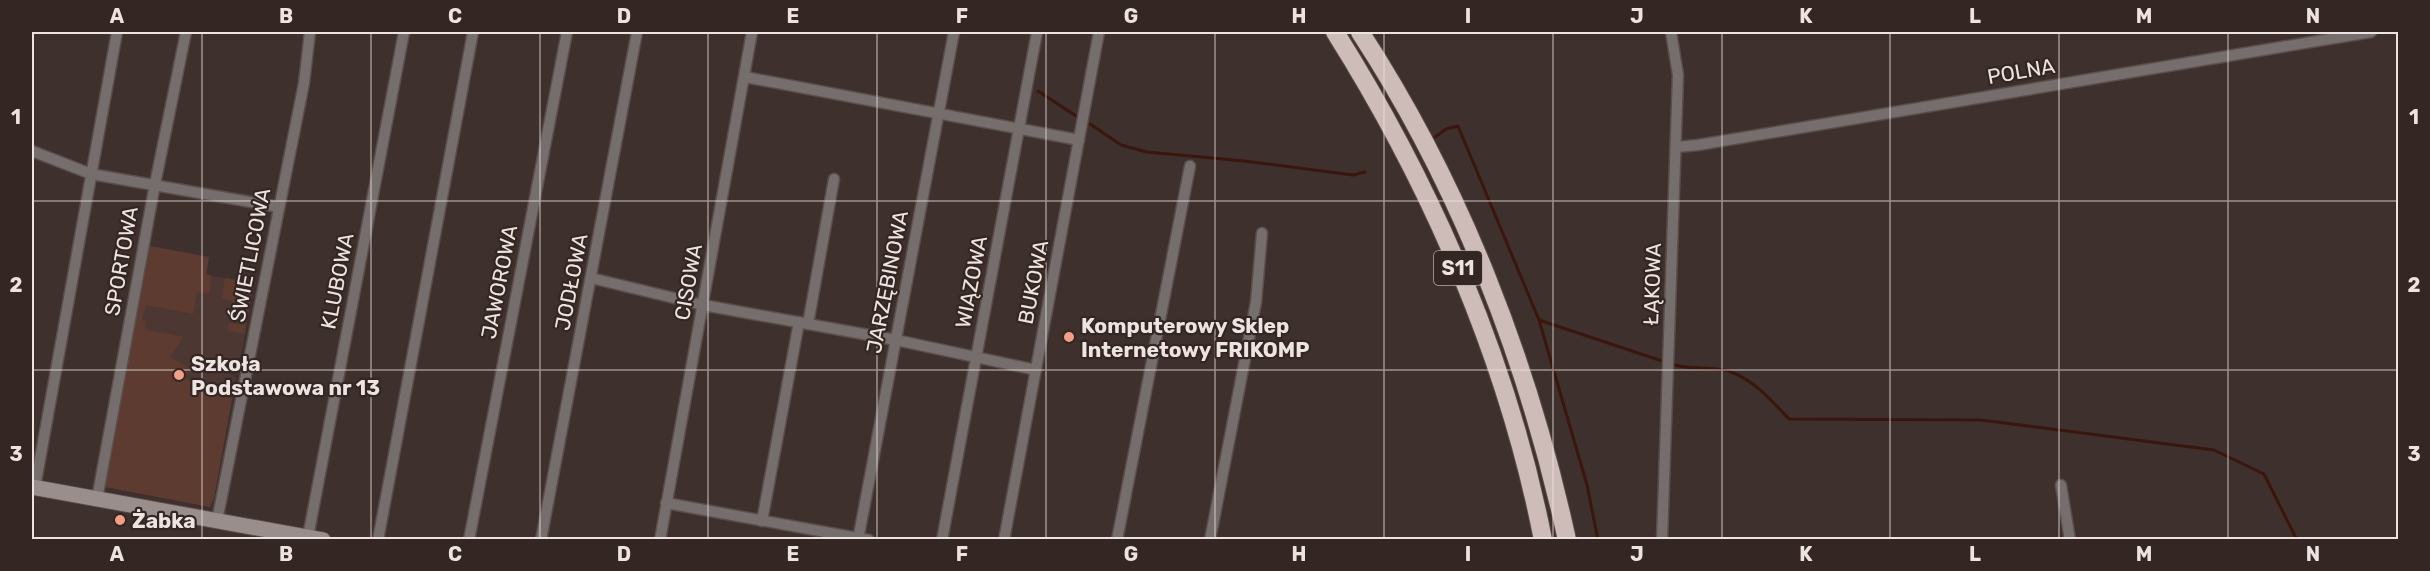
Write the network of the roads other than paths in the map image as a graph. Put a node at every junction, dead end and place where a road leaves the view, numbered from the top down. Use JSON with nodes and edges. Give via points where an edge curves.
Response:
{"nodes":[{"id":1,"x":117,"y":32,"type":"edge"},
{"id":2,"x":186,"y":32,"type":"edge"},
{"id":3,"x":310,"y":32,"type":"edge"},
{"id":4,"x":404,"y":32,"type":"edge"},
{"id":5,"x":473,"y":32,"type":"edge"},
{"id":6,"x":567,"y":32,"type":"edge"},
{"id":7,"x":637,"y":32,"type":"edge"},
{"id":8,"x":752,"y":32,"type":"edge"},
{"id":9,"x":954,"y":32,"type":"edge"},
{"id":10,"x":1037,"y":32,"type":"edge"},
{"id":11,"x":1099,"y":32,"type":"edge"},
{"id":12,"x":1335,"y":32,"type":"edge"},
{"id":13,"x":1360,"y":32,"type":"edge"},
{"id":14,"x":1671,"y":32,"type":"edge"},
{"id":15,"x":2371,"y":32,"type":"edge"},
{"id":16,"x":744,"y":77,"type":"junction"},
{"id":17,"x":940,"y":113,"type":"junction"},
{"id":18,"x":1020,"y":128,"type":"junction"},
{"id":19,"x":1079,"y":140,"type":"junction"},
{"id":20,"x":1677,"y":147,"type":"junction"},
{"id":21,"x":32,"y":151,"type":"edge"},
{"id":22,"x":1190,"y":166,"type":"dead end"},
{"id":23,"x":91,"y":174,"type":"junction"},
{"id":24,"x":834,"y":179,"type":"dead end"},
{"id":25,"x":155,"y":184,"type":"junction"},
{"id":26,"x":279,"y":207,"type":"junction"},
{"id":27,"x":1262,"y":233,"type":"dead end"},
{"id":28,"x":591,"y":278,"type":"junction"},
{"id":29,"x":704,"y":305,"type":"junction"},
{"id":30,"x":803,"y":323,"type":"junction"},
{"id":31,"x":896,"y":340,"type":"junction"},
{"id":32,"x":976,"y":359,"type":"junction"},
{"id":33,"x":1036,"y":370,"type":"junction"},
{"id":34,"x":2061,"y":485,"type":"dead end"},
{"id":35,"x":33,"y":487,"type":"edge"},
{"id":36,"x":97,"y":499,"type":"junction"},
{"id":37,"x":666,"y":503,"type":"junction"},
{"id":38,"x":217,"y":521,"type":"junction"},
{"id":39,"x":762,"y":521,"type":"junction"},
{"id":40,"x":316,"y":538,"type":"edge"},
{"id":41,"x":862,"y":539,"type":"edge"},
{"id":42,"x":378,"y":540,"type":"edge"},
{"id":43,"x":469,"y":540,"type":"edge"},
{"id":44,"x":541,"y":540,"type":"edge"},
{"id":45,"x":660,"y":540,"type":"edge"},
{"id":46,"x":942,"y":540,"type":"edge"},
{"id":47,"x":1004,"y":540,"type":"edge"},
{"id":48,"x":1117,"y":540,"type":"edge"},
{"id":49,"x":1210,"y":540,"type":"edge"},
{"id":50,"x":1544,"y":540,"type":"edge"},
{"id":51,"x":1567,"y":540,"type":"edge"},
{"id":52,"x":1662,"y":540,"type":"edge"},
{"id":53,"x":2070,"y":540,"type":"edge"}],
"edges":[{"from":1,"to":23,"type":"street"},
{"from":2,"to":25,"type":"street","name":"SPORTOWA"},
{"from":3,"to":26,"type":"street","name":"ŚWIETLICOWA"},
{"from":4,"to":40,"type":"street","name":"KLUBOWA"},
{"from":5,"to":42,"type":"street"},
{"from":6,"to":43,"type":"street","name":"JAWOROWA"},
{"from":7,"to":28,"type":"street","name":"JODŁOWA"},
{"from":8,"to":16,"type":"street","name":"CISOWA"},
{"from":9,"to":17,"type":"street","name":"JARZĘBINOWA"},
{"from":10,"to":18,"type":"street","name":"WIĄZOWA"},
{"from":11,"to":19,"type":"street","name":"BUKOWA"},
{"from":12,"to":50,"type":"highway","number":"S11","via":[[1401,148],[1456,264],[1520,444]]},
{"from":13,"to":51,"type":"highway","number":"S11","via":[[1438,168],[1500,313],[1540,432]]},
{"from":14,"to":20,"type":"street","name":"ŁĄKOWA","via":[[1678,75]]},
{"from":15,"to":20,"type":"street","name":"POLNA"},
{"from":16,"to":17,"type":"street"},
{"from":16,"to":29,"type":"street","name":"CISOWA"},
{"from":17,"to":18,"type":"street"},
{"from":17,"to":31,"type":"street","name":"JARZĘBINOWA"},
{"from":18,"to":19,"type":"street"},
{"from":18,"to":32,"type":"street","name":"WIĄZOWA"},
{"from":19,"to":33,"type":"street","name":"BUKOWA"},
{"from":20,"to":52,"type":"street","name":"ŁĄKOWA"},
{"from":21,"to":23,"type":"street"},
{"from":22,"to":48,"type":"street"},
{"from":23,"to":25,"type":"street"},
{"from":23,"to":35,"type":"street"},
{"from":24,"to":30,"type":"street"},
{"from":25,"to":26,"type":"street"},
{"from":25,"to":36,"type":"street","name":"SPORTOWA"},
{"from":26,"to":38,"type":"street","name":"ŚWIETLICOWA"},
{"from":27,"to":49,"type":"street","via":[[1256,302]]},
{"from":28,"to":29,"type":"street"},
{"from":28,"to":44,"type":"street","name":"JODŁOWA"},
{"from":29,"to":30,"type":"street"},
{"from":29,"to":37,"type":"street","name":"CISOWA"},
{"from":30,"to":31,"type":"street"},
{"from":30,"to":39,"type":"street"},
{"from":31,"to":32,"type":"street"},
{"from":31,"to":41,"type":"street","name":"JARZĘBINOWA"},
{"from":32,"to":33,"type":"street"},
{"from":32,"to":46,"type":"street","name":"WIĄZOWA"},
{"from":33,"to":47,"type":"street","name":"BUKOWA"},
{"from":34,"to":53,"type":"street"},
{"from":35,"to":36,"type":"street"},
{"from":36,"to":38,"type":"street"},
{"from":37,"to":39,"type":"street"},
{"from":37,"to":45,"type":"street","name":"CISOWA"},
{"from":38,"to":40,"type":"street"},
{"from":39,"to":41,"type":"street"}]}
